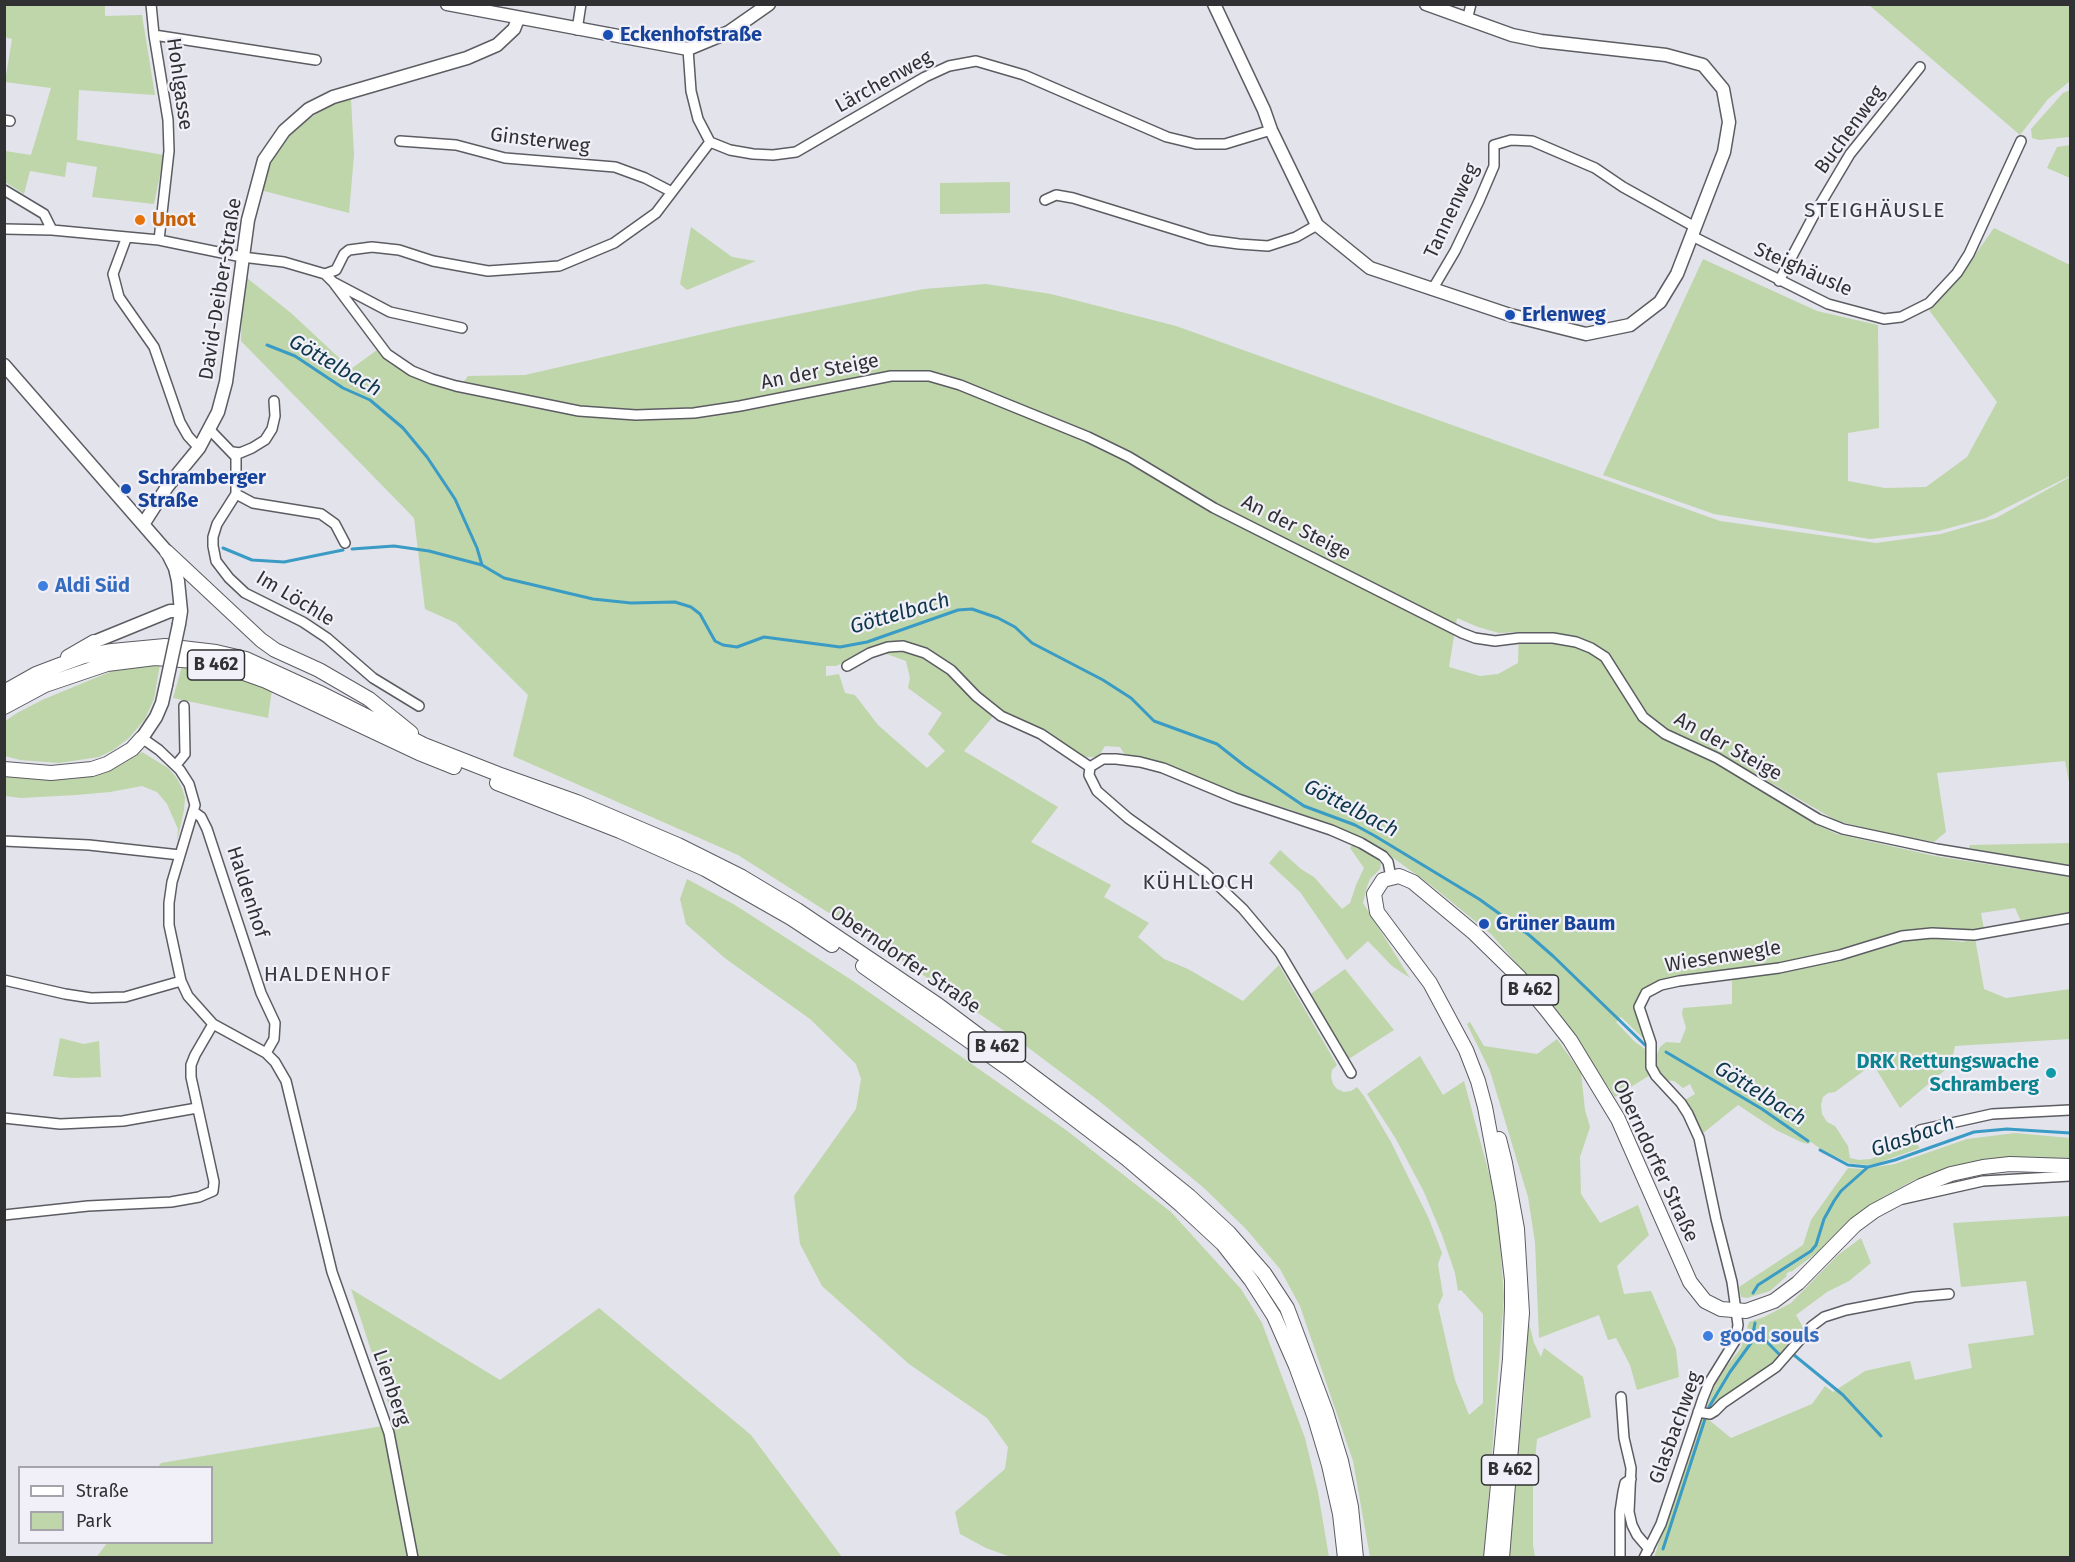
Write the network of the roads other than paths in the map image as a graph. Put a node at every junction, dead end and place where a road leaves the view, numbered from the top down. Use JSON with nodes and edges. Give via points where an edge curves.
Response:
{"nodes":[{"id":1,"x":151,"y":4,"type":"edge"},
{"id":2,"x":447,"y":4,"type":"edge"},
{"id":3,"x":581,"y":4,"type":"edge"},
{"id":4,"x":769,"y":4,"type":"edge"},
{"id":5,"x":1215,"y":4,"type":"edge"},
{"id":6,"x":1426,"y":4,"type":"edge"},
{"id":7,"x":1471,"y":4,"type":"edge"},
{"id":8,"x":519,"y":19,"type":"junction"},
{"id":9,"x":1467,"y":20,"type":"junction"},
{"id":10,"x":577,"y":30,"type":"junction"},
{"id":11,"x":154,"y":35,"type":"junction"},
{"id":12,"x":688,"y":49,"type":"junction"},
{"id":13,"x":316,"y":60,"type":"dead end"},
{"id":14,"x":1920,"y":67,"type":"dead end"},
{"id":15,"x":1271,"y":130,"type":"junction"},
{"id":16,"x":400,"y":141,"type":"dead end"},
{"id":17,"x":2021,"y":141,"type":"dead end"},
{"id":18,"x":710,"y":142,"type":"junction"},
{"id":19,"x":1494,"y":145,"type":"joint"},
{"id":20,"x":4,"y":190,"type":"edge"},
{"id":21,"x":672,"y":192,"type":"junction"},
{"id":22,"x":1045,"y":200,"type":"dead end"},
{"id":23,"x":1317,"y":225,"type":"junction"},
{"id":24,"x":4,"y":229,"type":"edge"},
{"id":25,"x":52,"y":230,"type":"junction"},
{"id":26,"x":1694,"y":232,"type":"junction"},
{"id":27,"x":126,"y":238,"type":"junction"},
{"id":28,"x":159,"y":240,"type":"junction"},
{"id":29,"x":242,"y":257,"type":"junction"},
{"id":30,"x":325,"y":274,"type":"junction"},
{"id":31,"x":1779,"y":281,"type":"junction"},
{"id":32,"x":333,"y":282,"type":"junction"},
{"id":33,"x":1432,"y":290,"type":"junction"},
{"id":34,"x":462,"y":328,"type":"dead end"},
{"id":35,"x":4,"y":365,"type":"edge"},
{"id":36,"x":274,"y":401,"type":"dead end"},
{"id":37,"x":210,"y":430,"type":"junction"},
{"id":38,"x":199,"y":448,"type":"junction"},
{"id":39,"x":232,"y":452,"type":"junction"},
{"id":40,"x":236,"y":494,"type":"junction"},
{"id":41,"x":144,"y":523,"type":"junction"},
{"id":42,"x":345,"y":543,"type":"dead end"},
{"id":43,"x":167,"y":552,"type":"junction"},
{"id":44,"x":180,"y":611,"type":"junction"},
{"id":45,"x":94,"y":642,"type":"joint"},
{"id":46,"x":57,"y":666,"type":"junction"},
{"id":47,"x":847,"y":666,"type":"dead end"},
{"id":48,"x":4,"y":692,"type":"edge"},
{"id":49,"x":184,"y":706,"type":"dead end"},
{"id":50,"x":419,"y":706,"type":"dead end"},
{"id":51,"x":4,"y":707,"type":"edge"},
{"id":52,"x":142,"y":738,"type":"junction"},
{"id":53,"x":421,"y":749,"type":"junction"},
{"id":54,"x":176,"y":765,"type":"junction"},
{"id":55,"x":1090,"y":767,"type":"junction"},
{"id":56,"x":4,"y":769,"type":"edge"},
{"id":57,"x":194,"y":812,"type":"junction"},
{"id":58,"x":4,"y":840,"type":"edge"},
{"id":59,"x":180,"y":855,"type":"junction"},
{"id":60,"x":2070,"y":871,"type":"edge"},
{"id":61,"x":1391,"y":877,"type":"junction"},
{"id":62,"x":2070,"y":918,"type":"edge"},
{"id":63,"x":4,"y":980,"type":"edge"},
{"id":64,"x":181,"y":981,"type":"junction"},
{"id":65,"x":213,"y":1024,"type":"junction"},
{"id":66,"x":266,"y":1053,"type":"junction"},
{"id":67,"x":1351,"y":1073,"type":"dead end"},
{"id":68,"x":1485,"y":1107,"type":"junction"},
{"id":69,"x":197,"y":1108,"type":"junction"},
{"id":70,"x":2070,"y":1110,"type":"edge"},
{"id":71,"x":4,"y":1118,"type":"edge"},
{"id":72,"x":1920,"y":1130,"type":"dead end"},
{"id":73,"x":2070,"y":1166,"type":"edge"},
{"id":74,"x":2070,"y":1176,"type":"edge"},
{"id":75,"x":1889,"y":1202,"type":"junction"},
{"id":76,"x":4,"y":1215,"type":"edge"},
{"id":77,"x":1949,"y":1294,"type":"dead end"},
{"id":78,"x":1736,"y":1311,"type":"junction"},
{"id":79,"x":1621,"y":1397,"type":"dead end"},
{"id":80,"x":1698,"y":1412,"type":"junction"},
{"id":81,"x":1631,"y":1479,"type":"junction"},
{"id":82,"x":1649,"y":1549,"type":"junction"},
{"id":83,"x":413,"y":1557,"type":"edge"},
{"id":84,"x":1345,"y":1557,"type":"edge"},
{"id":85,"x":1356,"y":1557,"type":"edge"},
{"id":86,"x":1491,"y":1557,"type":"edge"},
{"id":87,"x":1502,"y":1557,"type":"edge"},
{"id":88,"x":1620,"y":1557,"type":"edge"},
{"id":89,"x":1644,"y":1557,"type":"edge"}],
"edges":[{"from":1,"to":11,"type":"street","name":"Hohlgasse"},
{"from":2,"to":8,"type":"street"},
{"from":3,"to":10,"type":"street"},
{"from":4,"to":12,"type":"street","via":[[729,32]]},
{"from":5,"to":15,"type":"street"},
{"from":6,"to":9,"type":"street"},
{"from":7,"to":9,"type":"street"},
{"from":8,"to":10,"type":"street"},
{"from":8,"to":29,"type":"street","name":"David-Deiber-Straße","via":[[497,45],[467,58],[356,89],[309,109],[284,131],[264,160]]},
{"from":9,"to":26,"type":"street","via":[[1541,41],[1666,55],[1703,65],[1723,88],[1729,122],[1724,152]]},
{"from":10,"to":12,"type":"street"},
{"from":11,"to":13,"type":"street"},
{"from":11,"to":28,"type":"street","name":"Hohlgasse","via":[[169,151]]},
{"from":12,"to":18,"type":"street","via":[[691,91],[698,119]]},
{"from":14,"to":31,"type":"street","name":"Buchenweg","via":[[1850,154]]},
{"from":15,"to":18,"type":"street","name":"Lärchenweg","via":[[1226,144],[1196,144],[1167,136],[1024,75],[976,61],[949,66],[925,77],[796,152],[753,154]]},
{"from":15,"to":23,"type":"street"},
{"from":16,"to":21,"type":"street","name":"Ginsterweg","via":[[456,145],[505,158],[615,168]]},
{"from":17,"to":31,"type":"street","name":"Steighäusle","via":[[1969,254],[1953,279],[1929,303],[1901,317],[1884,319],[1828,304]]},
{"from":18,"to":21,"type":"street"},
{"from":19,"to":26,"type":"street","name":"Steighäusle","via":[[1511,140],[1532,141],[1555,149],[1595,168]]},
{"from":19,"to":33,"type":"street","name":"Tannenweg","via":[[1494,166],[1483,192]]},
{"from":20,"to":25,"type":"street","via":[[44,214]]},
{"from":21,"to":30,"type":"street","via":[[656,213],[614,243],[559,266],[488,271],[372,247],[349,250],[336,270]]},
{"from":22,"to":23,"type":"street","via":[[1056,195],[1073,198],[1209,240],[1239,244],[1268,246]]},
{"from":23,"to":33,"type":"street","via":[[1370,268]]},
{"from":24,"to":25,"type":"street"},
{"from":25,"to":27,"type":"street"},
{"from":26,"to":31,"type":"street","name":"Steighäusle"},
{"from":26,"to":33,"type":"street","via":[[1677,274],[1660,302],[1630,325],[1586,334]]},
{"from":27,"to":28,"type":"street"},
{"from":27,"to":38,"type":"street","via":[[113,274],[119,297],[154,346],[180,422]]},
{"from":28,"to":29,"type":"street"},
{"from":29,"to":30,"type":"street","via":[[284,262]]},
{"from":29,"to":37,"type":"street","name":"David-Deiber-Straße","via":[[226,382]]},
{"from":30,"to":32,"type":"street"},
{"from":32,"to":34,"type":"street","via":[[390,312]]},
{"from":32,"to":60,"type":"street","name":"An der Steige","via":[[387,354],[412,371],[456,386],[579,411],[636,415],[694,413],[891,376],[929,376],[960,385],[1089,437],[1214,508],[1475,638],[1553,638],[1591,648],[1605,657],[1643,717],[1665,734],[1717,758],[1843,830]]},
{"from":35,"to":41,"type":"street"},
{"from":36,"to":39,"type":"street","via":[[272,429],[265,440],[246,451]]},
{"from":37,"to":38,"type":"street","name":"David-Deiber-Straße"},
{"from":37,"to":39,"type":"street"},
{"from":38,"to":41,"type":"street","name":"David-Deiber-Straße"},
{"from":39,"to":40,"type":"street","via":[[237,465]]},
{"from":40,"to":42,"type":"street","via":[[253,502],[321,514],[335,524]]},
{"from":40,"to":50,"type":"street","name":"Im Löchle","via":[[213,537],[216,561],[229,578],[245,593],[327,638],[373,678]]},
{"from":41,"to":43,"type":"street"},
{"from":43,"to":44,"type":"street","via":[[178,581]]},
{"from":43,"to":53,"type":"main road","via":[[261,640],[369,699]]},
{"from":44,"to":45,"type":"street","via":[[170,611]]},
{"from":44,"to":52,"type":"street","bridge":true,"via":[[162,703]]},
{"from":45,"to":46,"type":"main road"},
{"from":46,"to":48,"type":"main road","number":"B 462"},
{"from":46,"to":53,"type":"main road","number":"B 462","via":[[84,656],[143,647],[216,652],[270,669]]},
{"from":47,"to":55,"type":"street","via":[[888,647],[903,646],[925,653],[951,670],[1001,716],[1041,734]]},
{"from":49,"to":54,"type":"street","via":[[185,754]]},
{"from":51,"to":53,"type":"main road","number":"B 462","via":[[45,685],[107,664],[155,658],[194,661],[227,667],[266,681]]},
{"from":52,"to":54,"type":"street"},
{"from":52,"to":56,"type":"main road","via":[[132,749],[92,770],[51,773]]},
{"from":53,"to":84,"type":"main road","name":"Oberndorfer Straße","number":"B 462","via":[[668,852],[791,918],[1009,1070],[1181,1204],[1223,1244],[1274,1316],[1326,1455]]},
{"from":53,"to":85,"type":"main road","name":"Oberndorfer Straße","number":"B 462","via":[[621,820],[742,877],[947,1011],[1190,1196],[1257,1265],[1287,1308],[1341,1461]]},
{"from":54,"to":57,"type":"street","via":[[191,789]]},
{"from":55,"to":61,"type":"street","via":[[1103,759],[1116,759],[1163,768],[1360,843],[1383,856]]},
{"from":55,"to":67,"type":"street","via":[[1089,775],[1097,791],[1205,873],[1243,909],[1280,953]]},
{"from":57,"to":59,"type":"street"},
{"from":57,"to":66,"type":"street","name":"Haldenhof","via":[[207,829],[261,993],[275,1023],[274,1040]]},
{"from":58,"to":59,"type":"street"},
{"from":59,"to":64,"type":"street","via":[[172,882],[169,925]]},
{"from":61,"to":68,"type":"main road","number":"B 462","via":[[1376,888],[1374,907],[1430,983],[1466,1050]]},
{"from":61,"to":78,"type":"main road","name":"Oberndorfer Straße","number":"B 462","via":[[1413,882],[1454,916],[1519,977],[1545,1008],[1570,1040],[1618,1119],[1690,1282],[1712,1305]]},
{"from":62,"to":78,"type":"street","name":"Wiesenwegle","via":[[1974,935],[1902,936],[1779,968],[1661,984],[1646,993],[1639,1007],[1651,1043],[1652,1067],[1684,1108],[1699,1138]]},
{"from":63,"to":64,"type":"street","via":[[91,998],[125,997]]},
{"from":64,"to":65,"type":"street","via":[[188,996]]},
{"from":65,"to":66,"type":"street"},
{"from":65,"to":69,"type":"street","via":[[191,1065]]},
{"from":66,"to":83,"type":"street","name":"Lienberg","via":[[286,1081],[332,1272],[389,1433]]},
{"from":68,"to":86,"type":"main road","number":"B 462","via":[[1507,1229],[1512,1306]]},
{"from":68,"to":87,"type":"main road","number":"B 462","via":[[1505,1163],[1522,1282],[1518,1383]]},
{"from":69,"to":71,"type":"street","via":[[123,1121],[60,1124]]},
{"from":69,"to":76,"type":"street","via":[[214,1182],[209,1195],[171,1202]]},
{"from":70,"to":72,"type":"street","via":[[1992,1113]]},
{"from":73,"to":75,"type":"main road","via":[[1983,1167],[1951,1174]]},
{"from":74,"to":75,"type":"street","via":[[1983,1181]]},
{"from":75,"to":78,"type":"main road","via":[[1855,1225],[1779,1298]]},
{"from":77,"to":80,"type":"street","via":[[1904,1299],[1824,1317],[1776,1367],[1710,1414]]},
{"from":78,"to":80,"type":"street","name":"Glasbachweg","via":[[1735,1341],[1709,1383]]},
{"from":79,"to":81,"type":"street"},
{"from":80,"to":82,"type":"street","name":"Glasbachweg"},
{"from":81,"to":82,"type":"street","via":[[1632,1525]]},
{"from":81,"to":88,"type":"street","via":[[1625,1483],[1620,1512]]},
{"from":82,"to":89,"type":"street","name":"Glasbachweg"}]}
